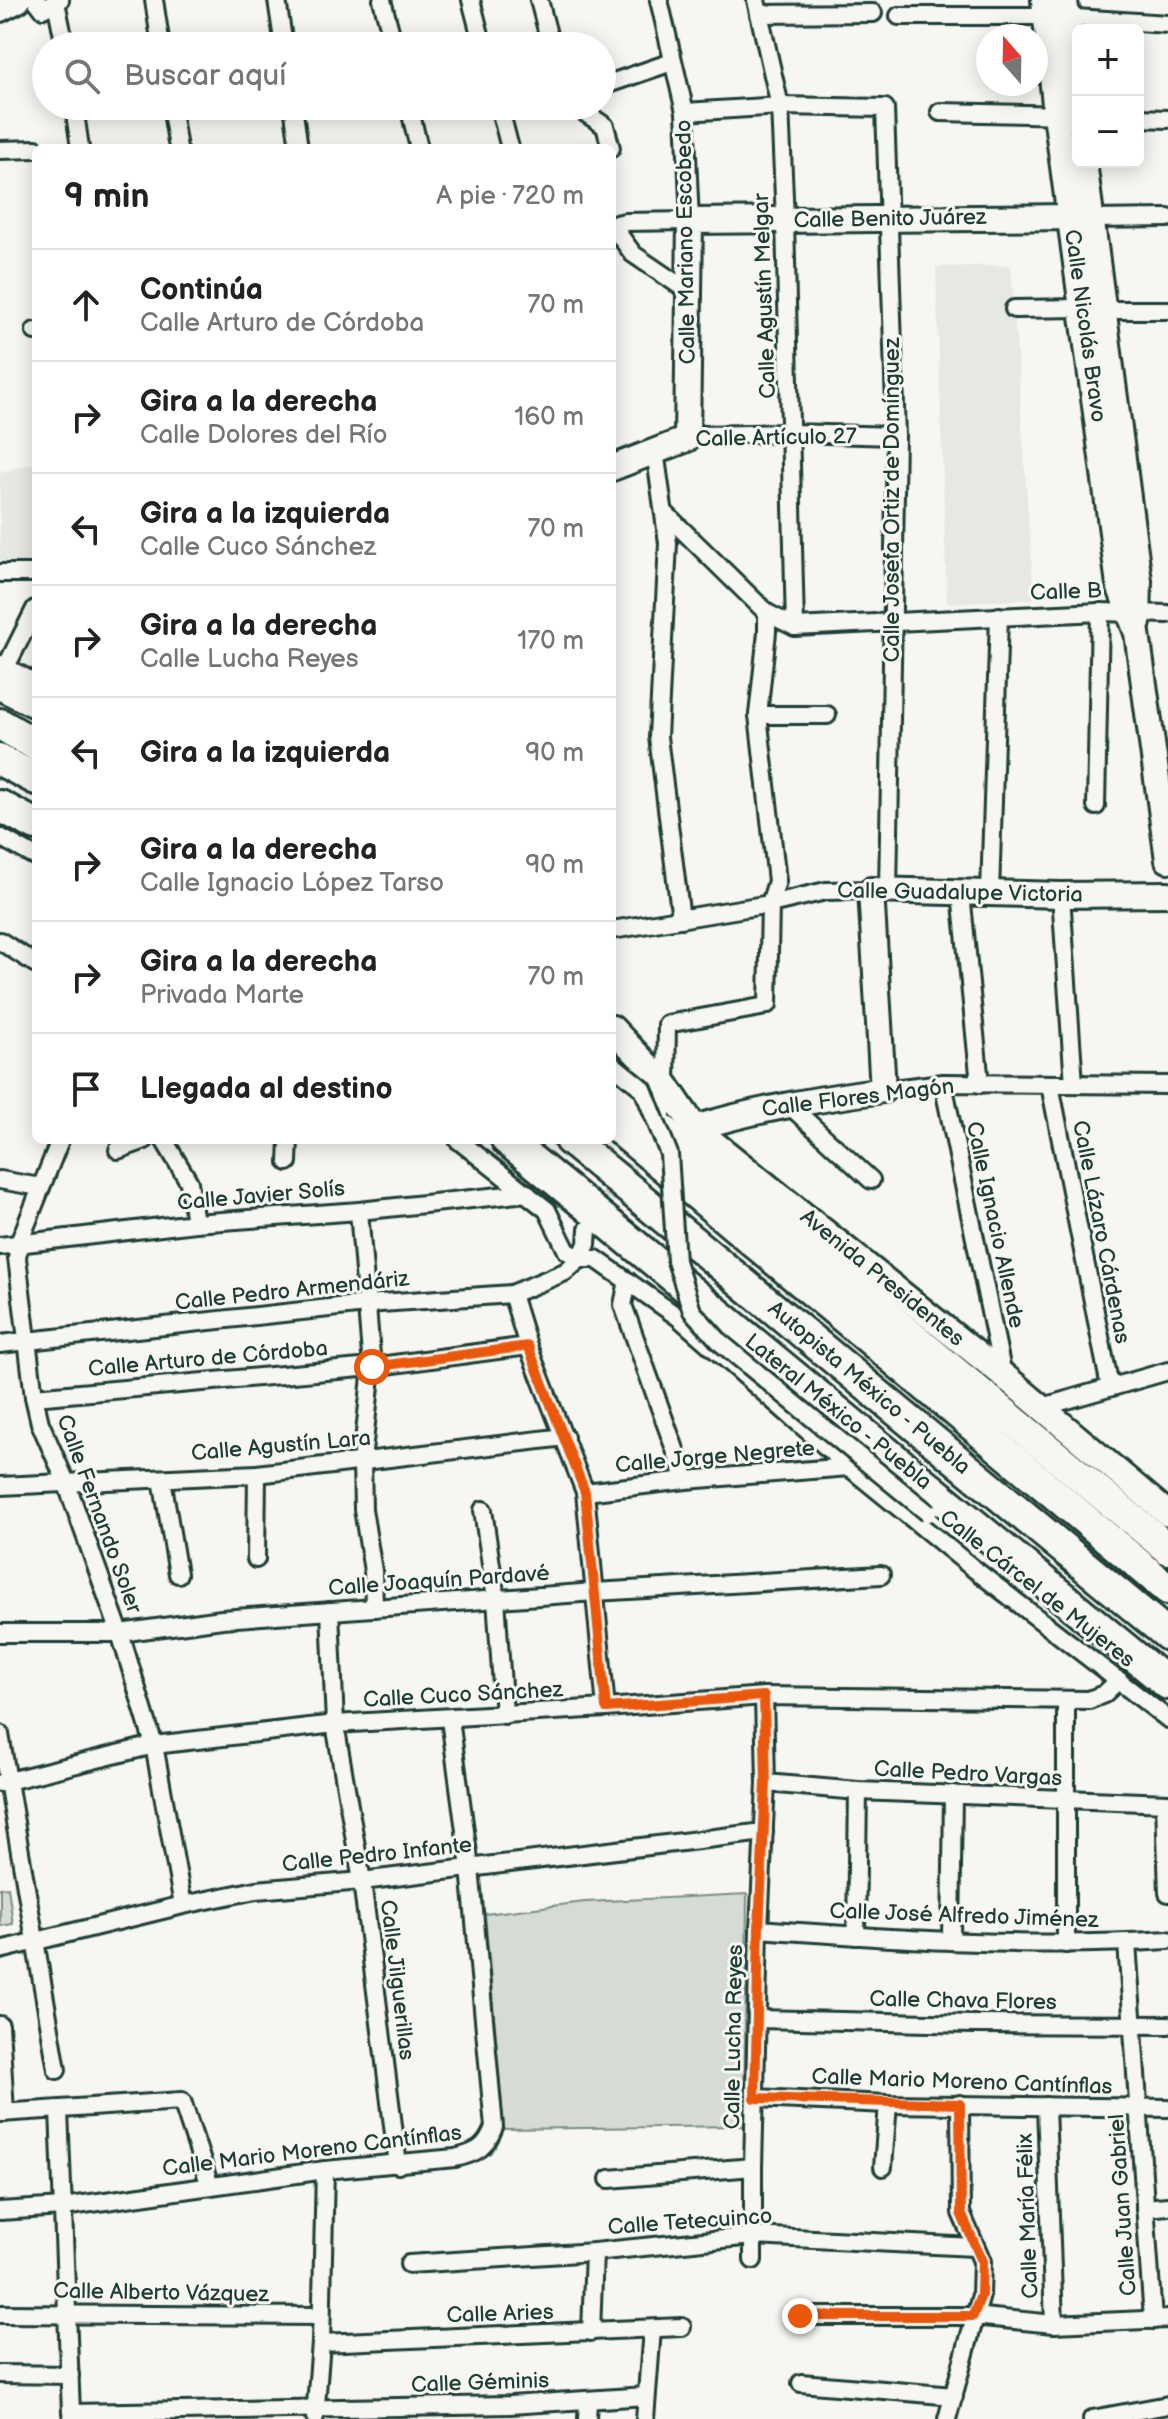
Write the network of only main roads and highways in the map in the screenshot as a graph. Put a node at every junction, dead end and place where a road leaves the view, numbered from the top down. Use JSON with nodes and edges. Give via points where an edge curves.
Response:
{"nodes":[{"id":1,"x":18,"y":0,"type":"edge"},
{"id":2,"x":1055,"y":8,"type":"edge"},
{"id":3,"x":0,"y":9,"type":"edge"},
{"id":4,"x":1072,"y":117,"type":"edge"},
{"id":5,"x":1077,"y":168,"type":"edge"},
{"id":6,"x":1084,"y":168,"type":"edge"},
{"id":7,"x":1081,"y":218,"type":"junction"},
{"id":8,"x":690,"y":221,"type":"joint"},
{"id":9,"x":687,"y":439,"type":"joint"},
{"id":10,"x":616,"y":466,"type":"edge"},
{"id":11,"x":2,"y":672,"type":"edge"},
{"id":12,"x":32,"y":698,"type":"edge"},
{"id":13,"x":0,"y":724,"type":"edge"},
{"id":14,"x":32,"y":743,"type":"edge"},
{"id":15,"x":0,"y":760,"type":"edge"},
{"id":16,"x":32,"y":777,"type":"edge"},
{"id":17,"x":0,"y":806,"type":"edge"},
{"id":18,"x":1164,"y":810,"type":"edge"},
{"id":19,"x":32,"y":823,"type":"edge"},
{"id":20,"x":1168,"y":860,"type":"edge"},
{"id":21,"x":880,"y":891,"type":"joint"},
{"id":22,"x":1168,"y":894,"type":"edge"},
{"id":23,"x":616,"y":1032,"type":"edge"},
{"id":24,"x":883,"y":1090,"type":"joint"},
{"id":25,"x":616,"y":1091,"type":"edge"},
{"id":26,"x":616,"y":1126,"type":"edge"},
{"id":27,"x":695,"y":1128,"type":"junction"},
{"id":28,"x":512,"y":1144,"type":"edge"},
{"id":29,"x":575,"y":1144,"type":"edge"},
{"id":30,"x":1168,"y":1514,"type":"edge"},
{"id":31,"x":1168,"y":1549,"type":"edge"},
{"id":32,"x":1168,"y":1589,"type":"edge"},
{"id":33,"x":1168,"y":1635,"type":"edge"},
{"id":34,"x":1168,"y":1684,"type":"edge"}],
"edges":[{"from":1,"to":3,"type":"main road"},
{"from":2,"to":4,"type":"main road","name":"Calle Nicolás Bravo"},
{"from":5,"to":7,"type":"main road","name":"Calle Nicolás Bravo"},
{"from":6,"to":7,"type":"main road","name":"Calle Nicolás Bravo"},
{"from":7,"to":8,"type":"main road","name":"Calle Benito Juárez"},
{"from":7,"to":18,"type":"main road","name":"Calle Nicolás Bravo","via":[[1119,585],[1134,618]]},
{"from":8,"to":9,"type":"main road","name":"Calle Mariano Escobedo"},
{"from":9,"to":10,"type":"main road","name":"Calle Artículo 27"},
{"from":11,"to":12,"type":"highway"},
{"from":13,"to":14,"type":"highway"},
{"from":15,"to":16,"type":"highway"},
{"from":17,"to":19,"type":"highway"},
{"from":18,"to":20,"type":"main road","name":"Calle Nicolás Bravo"},
{"from":21,"to":22,"type":"main road","name":"Calle Guadalupe Victoria"},
{"from":21,"to":24,"type":"main road","name":"Calle Josefa Ortiz de Domínguez"},
{"from":23,"to":27,"type":"main road","name":"Avenida Presidentes","via":[[666,1085]]},
{"from":24,"to":27,"type":"main road","name":"Calle Flores Magón","via":[[788,1104]]},
{"from":25,"to":31,"type":"highway"},
{"from":26,"to":32,"type":"highway","name":"Autopista México - Puebla"},
{"from":27,"to":30,"type":"main road","name":"Avenida Presidentes"},
{"from":28,"to":34,"type":"highway","name":"Lateral México - Puebla"},
{"from":29,"to":33,"type":"highway","name":"Autopista México - Puebla"}]}
